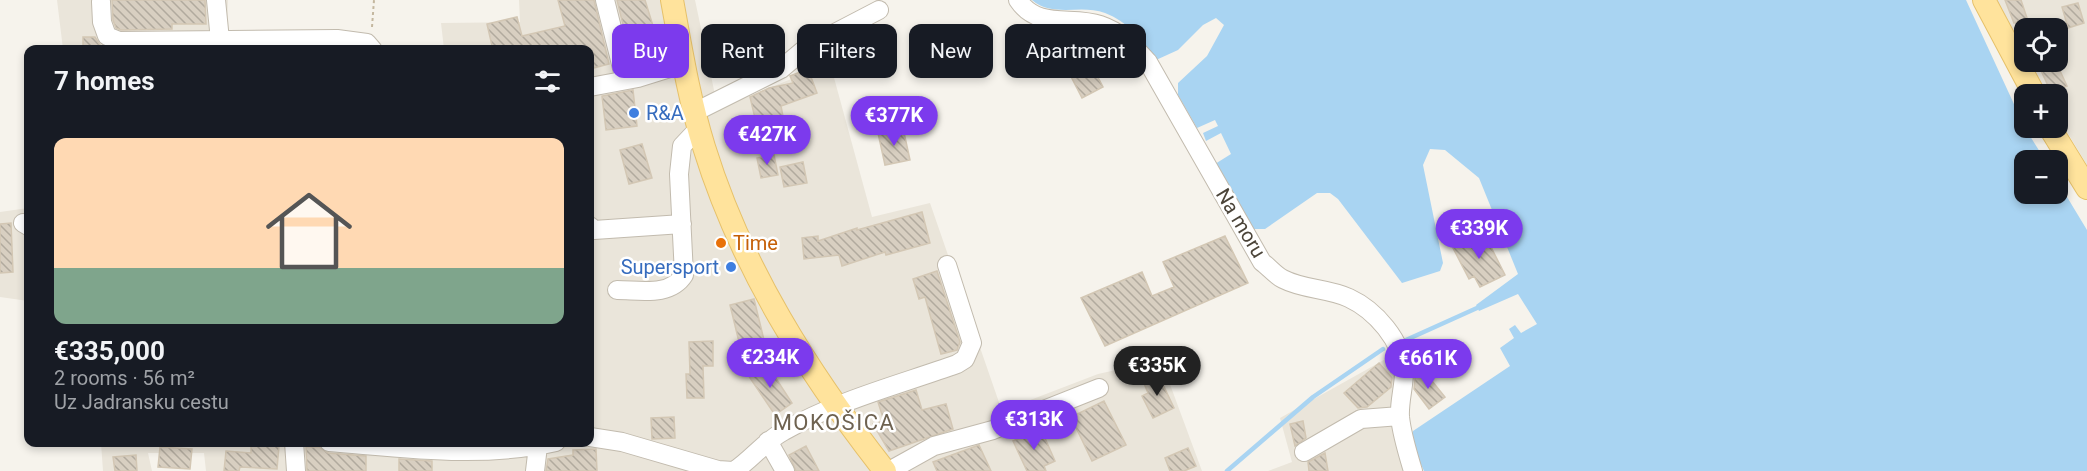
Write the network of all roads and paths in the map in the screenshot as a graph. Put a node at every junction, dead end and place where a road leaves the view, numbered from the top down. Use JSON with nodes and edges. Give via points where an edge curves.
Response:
{"nodes":[{"id":1,"x":216,"y":0,"type":"edge"},
{"id":2,"x":374,"y":0,"type":"edge"},
{"id":3,"x":604,"y":0,"type":"edge"},
{"id":4,"x":672,"y":0,"type":"edge"},
{"id":5,"x":1018,"y":0,"type":"edge"},
{"id":6,"x":1984,"y":0,"type":"edge"},
{"id":7,"x":101,"y":2,"type":"dead end"},
{"id":8,"x":879,"y":10,"type":"dead end"},
{"id":9,"x":676,"y":24,"type":"edge"},
{"id":10,"x":373,"y":42,"type":"edge"},
{"id":11,"x":212,"y":43,"type":"edge"},
{"id":12,"x":632,"y":78,"type":"edge"},
{"id":13,"x":686,"y":78,"type":"edge"},
{"id":14,"x":625,"y":80,"type":"junction"},
{"id":15,"x":2029,"y":84,"type":"edge"},
{"id":16,"x":594,"y":86,"type":"edge"},
{"id":17,"x":697,"y":120,"type":"junction"},
{"id":18,"x":2056,"y":138,"type":"edge"},
{"id":19,"x":2087,"y":188,"type":"edge"},
{"id":20,"x":682,"y":224,"type":"junction"},
{"id":21,"x":594,"y":230,"type":"edge"},
{"id":22,"x":947,"y":265,"type":"dead end"},
{"id":23,"x":617,"y":290,"type":"dead end"},
{"id":24,"x":1098,"y":388,"type":"dead end"},
{"id":25,"x":834,"y":406,"type":"junction"},
{"id":26,"x":1400,"y":416,"type":"junction"},
{"id":27,"x":594,"y":438,"type":"edge"},
{"id":28,"x":768,"y":441,"type":"junction"},
{"id":29,"x":294,"y":447,"type":"edge"},
{"id":30,"x":546,"y":447,"type":"edge"},
{"id":31,"x":1304,"y":452,"type":"dead end"},
{"id":32,"x":296,"y":471,"type":"edge"},
{"id":33,"x":534,"y":471,"type":"edge"},
{"id":34,"x":734,"y":471,"type":"edge"},
{"id":35,"x":784,"y":471,"type":"edge"},
{"id":36,"x":887,"y":471,"type":"edge"},
{"id":37,"x":1413,"y":471,"type":"edge"}],
"edges":[{"from":1,"to":11,"type":"street"},
{"from":2,"to":10,"type":"path"},
{"from":3,"to":14,"type":"street"},
{"from":4,"to":9,"type":"main road"},
{"from":5,"to":26,"type":"street","name":"Na moru","via":[[1044,20],[1099,24],[1126,38],[1148,62],[1262,262],[1281,279],[1341,294],[1367,306],[1389,333],[1404,372]]},
{"from":6,"to":15,"type":"main road"},
{"from":7,"to":11,"type":"street","via":[[107,36],[119,41]]},
{"from":8,"to":17,"type":"street","via":[[806,48],[781,69]]},
{"from":10,"to":11,"type":"street","via":[[336,39]]},
{"from":12,"to":14,"type":"street"},
{"from":13,"to":17,"type":"main road"},
{"from":14,"to":16,"type":"street"},
{"from":17,"to":20,"type":"street","via":[[682,146]]},
{"from":17,"to":25,"type":"main road","via":[[740,240],[766,295]]},
{"from":18,"to":19,"type":"main road"},
{"from":20,"to":21,"type":"street"},
{"from":20,"to":23,"type":"street","via":[[684,275],[678,284],[660,290]]},
{"from":22,"to":25,"type":"street","via":[[972,343],[965,359]]},
{"from":24,"to":36,"type":"street","via":[[993,430],[934,446]]},
{"from":25,"to":28,"type":"street"},
{"from":25,"to":36,"type":"main road"},
{"from":26,"to":31,"type":"street","via":[[1361,419]]},
{"from":26,"to":37,"type":"street","name":"Na moru"},
{"from":27,"to":34,"type":"street"},
{"from":28,"to":34,"type":"street"},
{"from":28,"to":35,"type":"street"},
{"from":29,"to":32,"type":"street"},
{"from":30,"to":33,"type":"street"}]}
